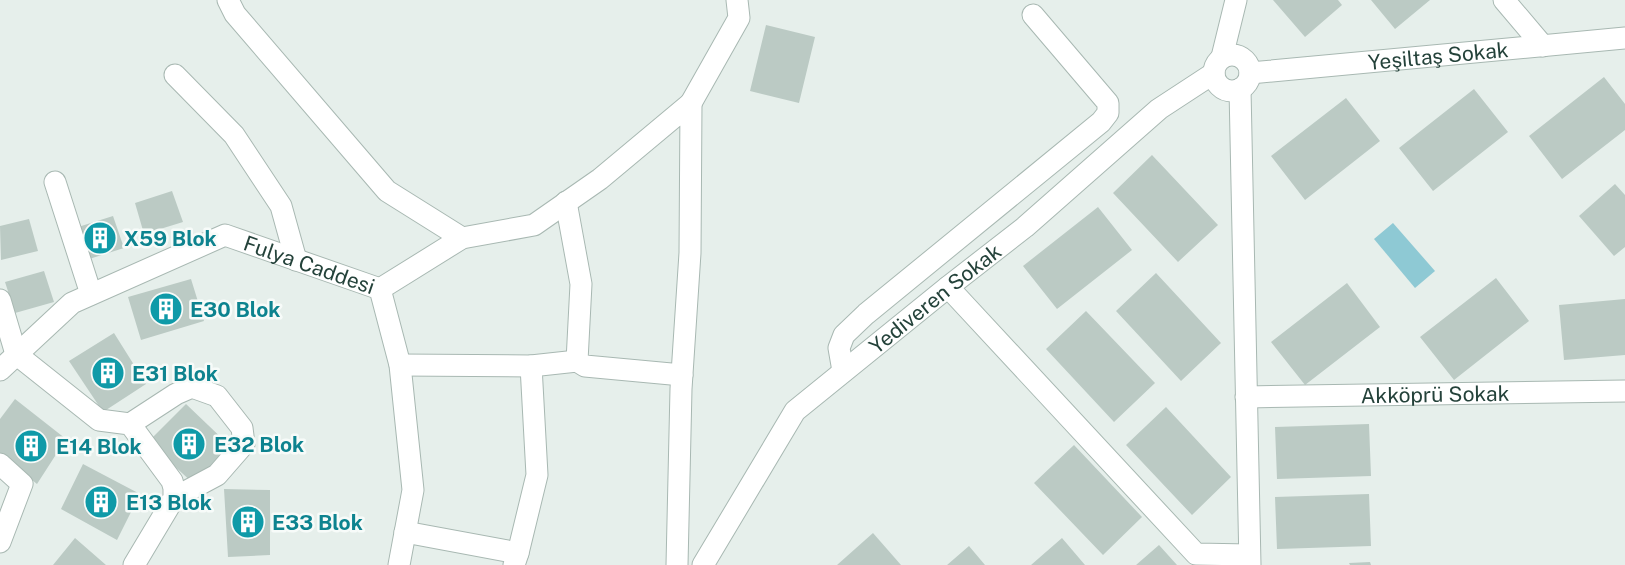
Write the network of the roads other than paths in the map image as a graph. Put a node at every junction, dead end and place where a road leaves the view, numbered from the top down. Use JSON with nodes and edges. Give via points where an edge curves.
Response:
{"nodes":[{"id":1,"x":228,"y":0,"type":"edge"},
{"id":2,"x":737,"y":0,"type":"edge"},
{"id":3,"x":1236,"y":0,"type":"edge"},
{"id":4,"x":1504,"y":0,"type":"edge"},
{"id":5,"x":1032,"y":15,"type":"dead end"},
{"id":6,"x":1625,"y":38,"type":"edge"},
{"id":7,"x":1543,"y":46,"type":"junction"},
{"id":8,"x":1218,"y":65,"type":"junction"},
{"id":9,"x":176,"y":75,"type":"dead end"},
{"id":10,"x":1245,"y":81,"type":"junction"},
{"id":11,"x":691,"y":103,"type":"junction"},
{"id":12,"x":55,"y":182,"type":"dead end"},
{"id":13,"x":566,"y":202,"type":"junction"},
{"id":14,"x":462,"y":238,"type":"junction"},
{"id":15,"x":296,"y":260,"type":"junction"},
{"id":16,"x":948,"y":287,"type":"junction"},
{"id":17,"x":380,"y":289,"type":"junction"},
{"id":18,"x":92,"y":294,"type":"junction"},
{"id":19,"x":0,"y":300,"type":"edge"},
{"id":20,"x":16,"y":354,"type":"junction"},
{"id":21,"x":577,"y":361,"type":"junction"},
{"id":22,"x":400,"y":365,"type":"junction"},
{"id":23,"x":531,"y":366,"type":"junction"},
{"id":24,"x":0,"y":370,"type":"edge"},
{"id":25,"x":843,"y":371,"type":"junction"},
{"id":26,"x":682,"y":375,"type":"junction"},
{"id":27,"x":1625,"y":390,"type":"edge"},
{"id":28,"x":1246,"y":397,"type":"junction"},
{"id":29,"x":130,"y":424,"type":"junction"},
{"id":30,"x":0,"y":464,"type":"edge"},
{"id":31,"x":174,"y":498,"type":"junction"},
{"id":32,"x":405,"y":532,"type":"junction"},
{"id":33,"x":0,"y":542,"type":"edge"},
{"id":34,"x":516,"y":559,"type":"edge"},
{"id":35,"x":1250,"y":560,"type":"edge"},
{"id":36,"x":134,"y":565,"type":"edge"},
{"id":37,"x":398,"y":565,"type":"edge"},
{"id":38,"x":677,"y":565,"type":"edge"},
{"id":39,"x":703,"y":565,"type":"edge"}],
"edges":[{"from":1,"to":14,"type":"street","via":[[235,14],[387,191]]},
{"from":2,"to":11,"type":"street","via":[[739,18]]},
{"from":3,"to":8,"type":"street"},
{"from":4,"to":7,"type":"street"},
{"from":5,"to":25,"type":"street","via":[[1108,103],[1108,113],[844,335],[839,348]]},
{"from":6,"to":7,"type":"street","name":"Yeşiltaş Sokak"},
{"from":7,"to":10,"type":"street","name":"Yeşiltaş Sokak"},
{"from":8,"to":10,"type":"street","via":[[1216,82],[1224,90],[1233,91]]},
{"from":8,"to":10,"type":"street","via":[[1231,55],[1239,56],[1248,64]]},
{"from":8,"to":16,"type":"street","name":"Yediveren Sokak"},
{"from":9,"to":15,"type":"street","via":[[234,135],[281,206]]},
{"from":10,"to":28,"type":"street"},
{"from":11,"to":13,"type":"street"},
{"from":11,"to":26,"type":"street","via":[[690,253]]},
{"from":12,"to":18,"type":"street"},
{"from":13,"to":14,"type":"street","via":[[534,225]]},
{"from":13,"to":21,"type":"street","via":[[581,284]]},
{"from":14,"to":17,"type":"street"},
{"from":15,"to":17,"type":"street","name":"Fulya Caddesi"},
{"from":15,"to":18,"type":"street","name":"Fulya Caddesi","via":[[225,235]]},
{"from":16,"to":25,"type":"street","name":"Yediveren Sokak"},
{"from":16,"to":35,"type":"street","via":[[1196,554]]},
{"from":17,"to":22,"type":"street","name":"Fulya Caddesi"},
{"from":18,"to":20,"type":"street","name":"Fulya Caddesi","via":[[72,303]]},
{"from":19,"to":20,"type":"street"},
{"from":20,"to":24,"type":"street","name":"Fulya Caddesi"},
{"from":20,"to":29,"type":"street","via":[[99,420]]},
{"from":21,"to":23,"type":"street"},
{"from":21,"to":26,"type":"street","via":[[585,366]]},
{"from":22,"to":23,"type":"street"},
{"from":22,"to":32,"type":"street","name":"Fulya Caddesi","via":[[413,490]]},
{"from":23,"to":34,"type":"street","via":[[537,475]]},
{"from":25,"to":39,"type":"street","name":"Yediveren Sokak","via":[[795,411]]},
{"from":26,"to":38,"type":"street"},
{"from":27,"to":28,"type":"street","name":"Akköprü Sokak"},
{"from":28,"to":35,"type":"street"},
{"from":29,"to":31,"type":"street","via":[[172,481]]},
{"from":29,"to":31,"type":"street","via":[[192,387],[217,396],[242,428],[244,443],[218,475]]},
{"from":30,"to":33,"type":"street","via":[[22,484]]},
{"from":31,"to":36,"type":"street"},
{"from":32,"to":34,"type":"street"},
{"from":32,"to":37,"type":"street","name":"Fulya Caddesi"}]}
